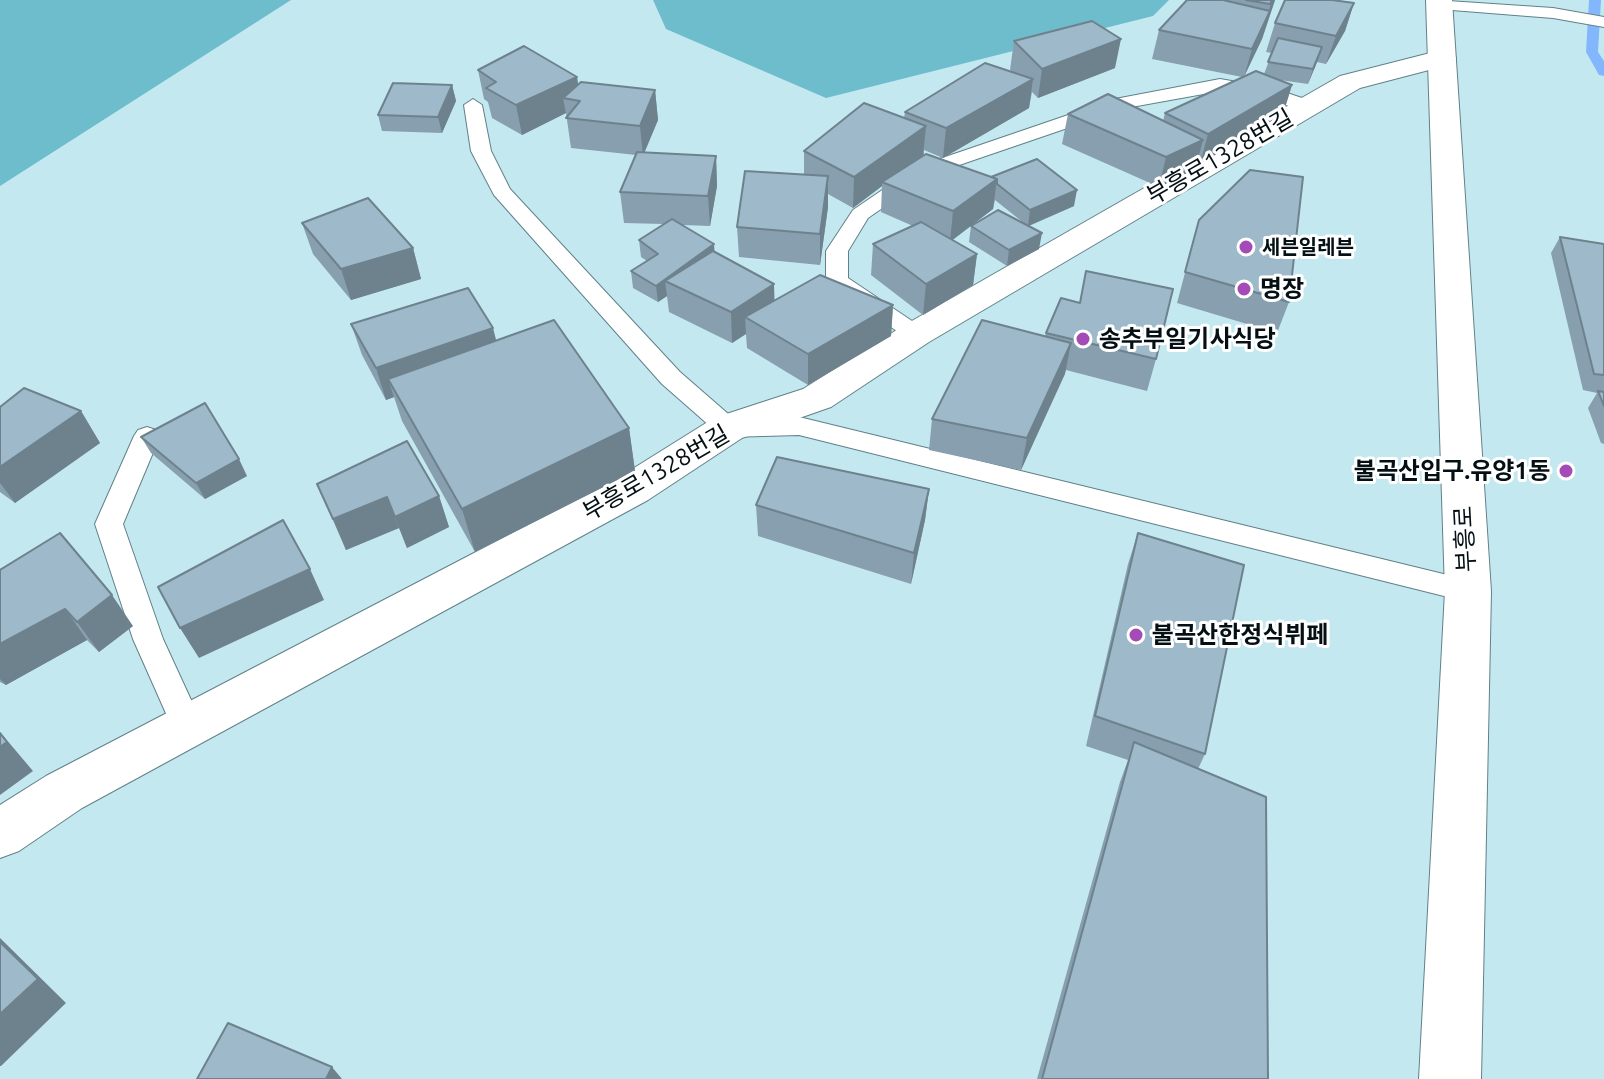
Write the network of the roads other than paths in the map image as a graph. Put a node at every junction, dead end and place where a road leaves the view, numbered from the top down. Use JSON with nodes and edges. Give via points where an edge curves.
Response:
{"nodes":[{"id":1,"x":1439,"y":2,"type":"edge"},
{"id":2,"x":1604,"y":22,"type":"edge"},
{"id":3,"x":1442,"y":58,"type":"junction"},
{"id":4,"x":473,"y":105,"type":"dead end"},
{"id":5,"x":1307,"y":106,"type":"junction"},
{"id":6,"x":916,"y":334,"type":"junction"},
{"id":7,"x":728,"y":428,"type":"junction"},
{"id":8,"x":147,"y":436,"type":"edge"},
{"id":9,"x":1468,"y":591,"type":"junction"},
{"id":10,"x":187,"y":726,"type":"junction"},
{"id":11,"x":0,"y":834,"type":"edge"},
{"id":12,"x":1450,"y":1079,"type":"edge"}],
"edges":[{"from":1,"to":2,"type":"lane"},
{"from":1,"to":3,"type":"street","name":"부흥로"},
{"from":3,"to":5,"type":"street","name":"부흥로1328번길","via":[[1350,82]]},
{"from":3,"to":9,"type":"street","name":"부흥로"},
{"from":4,"to":7,"type":"lane","via":[[481,151],[501,191],[671,378]]},
{"from":5,"to":6,"type":"street","name":"부흥로1328번길"},
{"from":5,"to":6,"type":"lane","via":[[1220,85],[1122,103],[923,171],[860,214],[837,251],[837,281]]},
{"from":6,"to":7,"type":"street","name":"부흥로1328번길","via":[[817,398]]},
{"from":7,"to":9,"type":"lane","via":[[799,426]]},
{"from":7,"to":10,"type":"street","name":"부흥로1328번길","via":[[633,489]]},
{"from":8,"to":10,"type":"lane","via":[[109,524],[148,639]]},
{"from":9,"to":12,"type":"street","name":"부흥로"},
{"from":10,"to":11,"type":"street","name":"부흥로1328번길","via":[[64,792]]}]}
